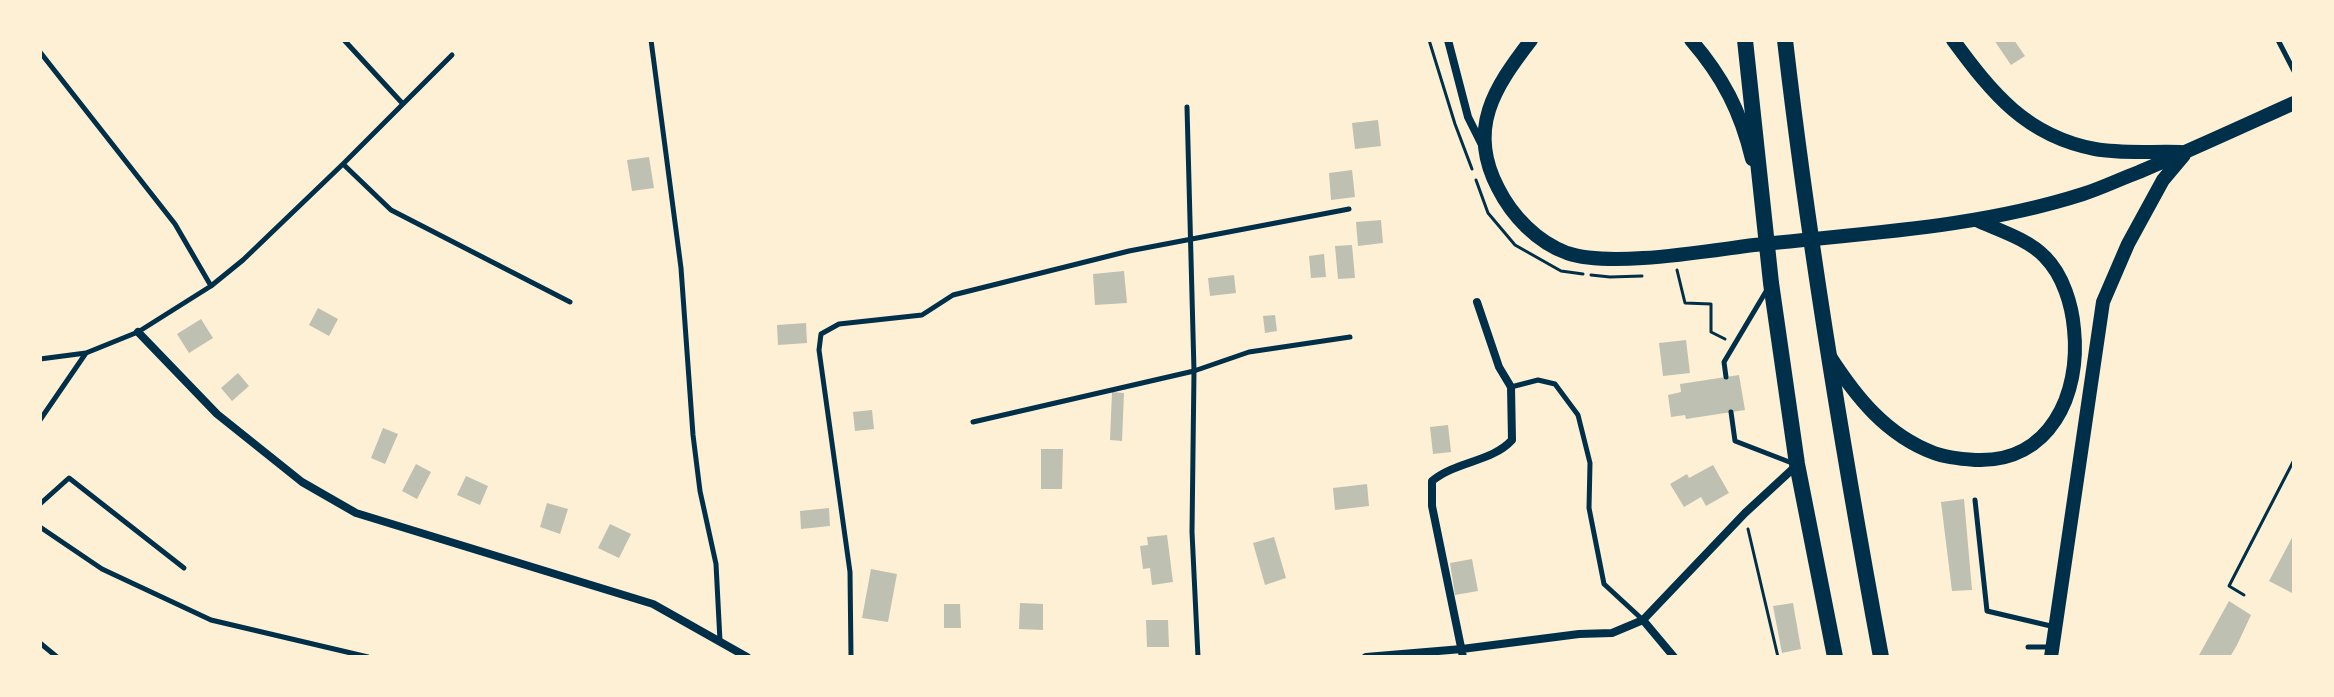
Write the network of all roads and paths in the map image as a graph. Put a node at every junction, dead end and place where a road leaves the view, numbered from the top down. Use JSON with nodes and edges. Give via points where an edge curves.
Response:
{"nodes":[{"id":1,"x":344,"y":40,"type":"edge"},
{"id":2,"x":651,"y":40,"type":"edge"},
{"id":3,"x":1448,"y":40,"type":"edge"},
{"id":4,"x":1537,"y":40,"type":"edge"},
{"id":5,"x":1691,"y":40,"type":"edge"},
{"id":6,"x":1745,"y":40,"type":"edge"},
{"id":7,"x":1785,"y":40,"type":"edge"},
{"id":8,"x":1953,"y":40,"type":"edge"},
{"id":9,"x":2278,"y":40,"type":"edge"},
{"id":10,"x":1526,"y":46,"type":"edge"},
{"id":11,"x":40,"y":52,"type":"edge"},
{"id":12,"x":452,"y":55,"type":"dead end"},
{"id":13,"x":2294,"y":71,"type":"edge"},
{"id":14,"x":2294,"y":103,"type":"edge"},
{"id":15,"x":403,"y":104,"type":"junction"},
{"id":16,"x":1187,"y":107,"type":"dead end"},
{"id":17,"x":1483,"y":149,"type":"junction"},
{"id":18,"x":2185,"y":153,"type":"junction"},
{"id":19,"x":343,"y":164,"type":"junction"},
{"id":20,"x":1761,"y":208,"type":"junction"},
{"id":21,"x":1349,"y":209,"type":"dead end"},
{"id":22,"x":1975,"y":220,"type":"junction"},
{"id":23,"x":1190,"y":241,"type":"junction"},
{"id":24,"x":1677,"y":270,"type":"dead end"},
{"id":25,"x":1771,"y":283,"type":"junction"},
{"id":26,"x":211,"y":286,"type":"junction"},
{"id":27,"x":570,"y":302,"type":"dead end"},
{"id":28,"x":1477,"y":302,"type":"dead end"},
{"id":29,"x":138,"y":332,"type":"junction"},
{"id":30,"x":1350,"y":337,"type":"dead end"},
{"id":31,"x":1734,"y":345,"type":"junction"},
{"id":32,"x":1827,"y":351,"type":"junction"},
{"id":33,"x":86,"y":353,"type":"junction"},
{"id":34,"x":40,"y":359,"type":"edge"},
{"id":35,"x":1194,"y":371,"type":"junction"},
{"id":36,"x":1726,"y":377,"type":"dead end"},
{"id":37,"x":1511,"y":387,"type":"junction"},
{"id":38,"x":1731,"y":412,"type":"dead end"},
{"id":39,"x":40,"y":420,"type":"edge"},
{"id":40,"x":973,"y":422,"type":"dead end"},
{"id":41,"x":2294,"y":460,"type":"edge"},
{"id":42,"x":1797,"y":464,"type":"junction"},
{"id":43,"x":1975,"y":500,"type":"dead end"},
{"id":44,"x":40,"y":504,"type":"edge"},
{"id":45,"x":1745,"y":513,"type":"junction"},
{"id":46,"x":40,"y":527,"type":"edge"},
{"id":47,"x":184,"y":568,"type":"dead end"},
{"id":48,"x":2244,"y":595,"type":"dead end"},
{"id":49,"x":1643,"y":620,"type":"junction"},
{"id":50,"x":2056,"y":627,"type":"junction"},
{"id":51,"x":720,"y":642,"type":"junction"},
{"id":52,"x":40,"y":643,"type":"edge"},
{"id":53,"x":2028,"y":647,"type":"dead end"},
{"id":54,"x":2052,"y":652,"type":"edge"},
{"id":55,"x":1462,"y":653,"type":"edge"},
{"id":56,"x":57,"y":657,"type":"edge"},
{"id":57,"x":368,"y":657,"type":"edge"},
{"id":58,"x":747,"y":657,"type":"edge"},
{"id":59,"x":851,"y":657,"type":"edge"},
{"id":60,"x":1198,"y":657,"type":"edge"},
{"id":61,"x":1366,"y":657,"type":"edge"},
{"id":62,"x":1674,"y":657,"type":"edge"},
{"id":63,"x":1778,"y":657,"type":"edge"},
{"id":64,"x":1835,"y":657,"type":"edge"},
{"id":65,"x":1881,"y":657,"type":"edge"}],
"edges":[{"from":1,"to":15,"type":"lane"},
{"from":2,"to":51,"type":"lane","via":[[681,268],[693,435],[716,564]]},
{"from":3,"to":17,"type":"street","via":[[1468,117]]},
{"from":4,"to":10,"type":"main road"},
{"from":5,"to":20,"type":"main road","via":[[1735,103]]},
{"from":6,"to":20,"type":"main road"},
{"from":7,"to":32,"type":"main road"},
{"from":8,"to":18,"type":"main road","via":[[1986,86],[2025,120],[2061,141],[2098,149]]},
{"from":9,"to":13,"type":"lane"},
{"from":10,"to":17,"type":"main road","via":[[1494,94]]},
{"from":11,"to":26,"type":"lane","via":[[175,224]]},
{"from":12,"to":15,"type":"lane"},
{"from":14,"to":18,"type":"main road"},
{"from":15,"to":19,"type":"lane"},
{"from":16,"to":23,"type":"lane"},
{"from":17,"to":22,"type":"main road","via":[[1502,196],[1520,220],[1546,243],[1589,258],[1681,253]]},
{"from":18,"to":22,"type":"main road","via":[[2085,194]]},
{"from":18,"to":50,"type":"main road","via":[[2163,180],[2103,302]]},
{"from":19,"to":26,"type":"lane"},
{"from":19,"to":27,"type":"lane","via":[[391,210]]},
{"from":20,"to":25,"type":"main road"},
{"from":21,"to":23,"type":"lane"},
{"from":22,"to":32,"type":"main road","via":[[2045,256],[2073,315],[2070,389],[2058,416],[2038,440],[2001,458],[1959,459],[1934,453],[1875,417]]},
{"from":23,"to":35,"type":"lane"},
{"from":23,"to":59,"type":"lane","via":[[953,295],[922,315],[839,324],[821,334],[850,572]]},
{"from":24,"to":31,"type":"path","via":[[1685,303],[1711,304],[1711,332]]},
{"from":25,"to":31,"type":"lane"},
{"from":25,"to":42,"type":"main road"},
{"from":26,"to":29,"type":"lane"},
{"from":28,"to":37,"type":"street"},
{"from":29,"to":33,"type":"lane"},
{"from":29,"to":51,"type":"street","via":[[217,414],[302,482],[356,513],[653,604]]},
{"from":30,"to":35,"type":"lane","via":[[1249,352]]},
{"from":31,"to":36,"type":"lane","via":[[1724,362]]},
{"from":32,"to":65,"type":"main road"},
{"from":33,"to":34,"type":"lane"},
{"from":33,"to":39,"type":"lane"},
{"from":35,"to":40,"type":"lane"},
{"from":35,"to":60,"type":"lane","via":[[1192,532]]},
{"from":37,"to":49,"type":"lane","via":[[1538,380],[1555,384],[1578,415],[1590,463],[1589,508],[1604,584]]},
{"from":37,"to":55,"type":"street","via":[[1512,440],[1504,449],[1445,470],[1432,481],[1432,506]]},
{"from":38,"to":42,"type":"lane","via":[[1735,441]]},
{"from":41,"to":48,"type":"path","via":[[2229,586]]},
{"from":42,"to":45,"type":"street"},
{"from":42,"to":64,"type":"main road"},
{"from":43,"to":50,"type":"lane","via":[[1987,611]]},
{"from":44,"to":47,"type":"lane","via":[[69,478]]},
{"from":45,"to":49,"type":"street"},
{"from":45,"to":63,"type":"path"},
{"from":46,"to":57,"type":"lane","via":[[102,569],[211,620]]},
{"from":49,"to":55,"type":"street","via":[[1612,633]]},
{"from":49,"to":62,"type":"street"},
{"from":50,"to":54,"type":"main road"},
{"from":51,"to":58,"type":"street"},
{"from":52,"to":56,"type":"lane"},
{"from":53,"to":54,"type":"lane"},
{"from":55,"to":61,"type":"street"}]}
